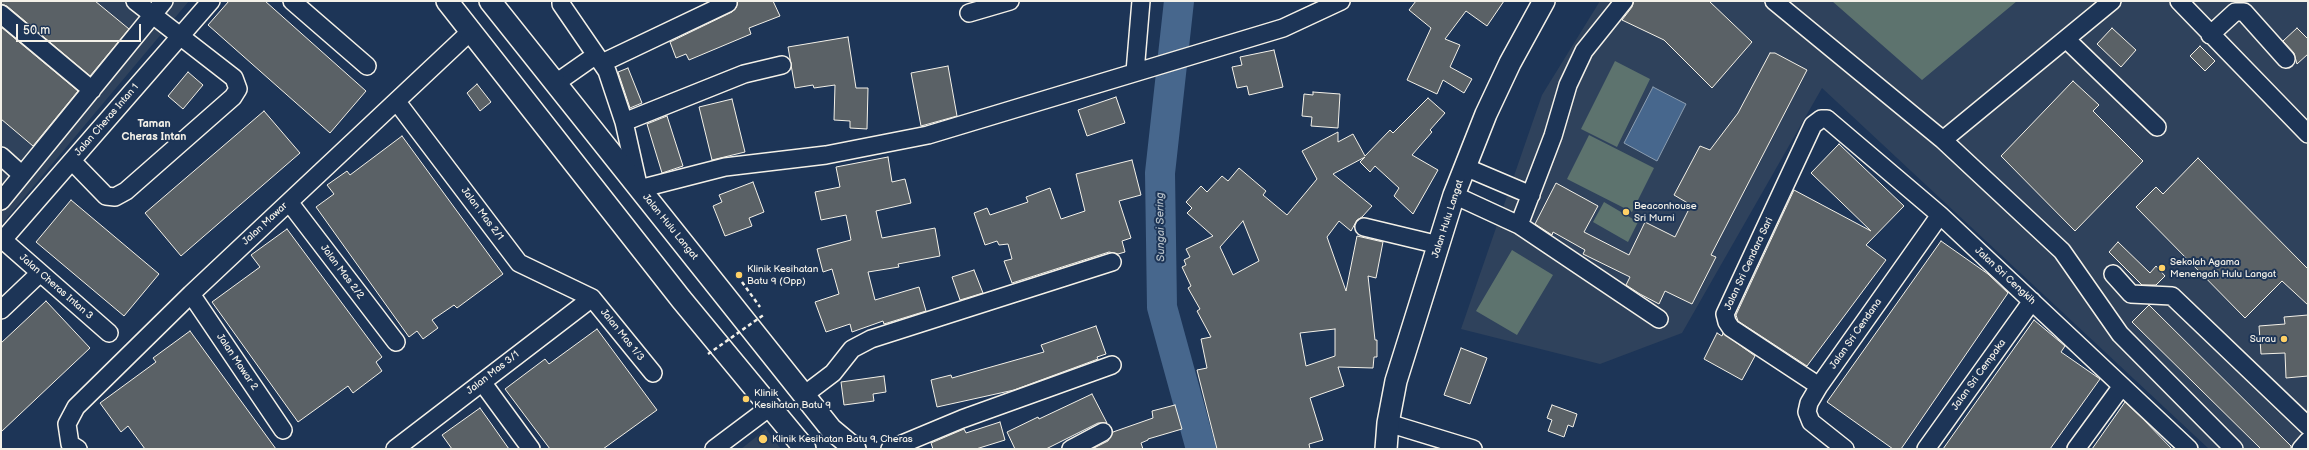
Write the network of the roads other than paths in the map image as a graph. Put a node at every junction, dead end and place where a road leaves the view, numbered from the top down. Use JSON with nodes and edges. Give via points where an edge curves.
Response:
{"nodes":[{"id":1,"x":135,"y":1,"type":"edge"},
{"id":2,"x":164,"y":1,"type":"edge"},
{"id":3,"x":211,"y":1,"type":"edge"},
{"id":4,"x":292,"y":1,"type":"edge"},
{"id":5,"x":447,"y":1,"type":"edge"},
{"id":6,"x":490,"y":1,"type":"edge"},
{"id":7,"x":561,"y":1,"type":"edge"},
{"id":8,"x":1010,"y":1,"type":"edge"},
{"id":9,"x":1141,"y":1,"type":"edge"},
{"id":10,"x":1341,"y":1,"type":"edge"},
{"id":11,"x":1544,"y":1,"type":"edge"},
{"id":12,"x":1624,"y":1,"type":"edge"},
{"id":13,"x":1774,"y":1,"type":"edge"},
{"id":14,"x":2112,"y":1,"type":"edge"},
{"id":15,"x":2179,"y":1,"type":"edge"},
{"id":16,"x":728,"y":3,"type":"dead end"},
{"id":17,"x":969,"y":12,"type":"dead end"},
{"id":18,"x":1,"y":14,"type":"edge"},
{"id":19,"x":152,"y":16,"type":"junction"},
{"id":20,"x":471,"y":31,"type":"junction"},
{"id":21,"x":2210,"y":35,"type":"junction"},
{"id":22,"x":180,"y":37,"type":"junction"},
{"id":23,"x":2066,"y":39,"type":"junction"},
{"id":24,"x":599,"y":59,"type":"junction"},
{"id":25,"x":2286,"y":59,"type":"dead end"},
{"id":26,"x":782,"y":65,"type":"dead end"},
{"id":27,"x":367,"y":66,"type":"dead end"},
{"id":28,"x":1140,"y":71,"type":"junction"},
{"id":29,"x":556,"y":83,"type":"junction"},
{"id":30,"x":92,"y":90,"type":"junction"},
{"id":31,"x":397,"y":102,"type":"junction"},
{"id":32,"x":624,"y":122,"type":"junction"},
{"id":33,"x":1813,"y":125,"type":"joint"},
{"id":34,"x":2157,"y":127,"type":"dead end"},
{"id":35,"x":2308,"y":134,"type":"edge"},
{"id":36,"x":1943,"y":140,"type":"junction"},
{"id":37,"x":1,"y":156,"type":"edge"},
{"id":38,"x":72,"y":161,"type":"junction"},
{"id":39,"x":1465,"y":167,"type":"junction"},
{"id":40,"x":22,"y":175,"type":"junction"},
{"id":41,"x":639,"y":189,"type":"junction"},
{"id":42,"x":1454,"y":195,"type":"junction"},
{"id":43,"x":1531,"y":195,"type":"junction"},
{"id":44,"x":1,"y":201,"type":"edge"},
{"id":45,"x":289,"y":202,"type":"junction"},
{"id":46,"x":1940,"y":215,"type":"junction"},
{"id":47,"x":1519,"y":225,"type":"junction"},
{"id":48,"x":1364,"y":227,"type":"dead end"},
{"id":49,"x":2,"y":241,"type":"edge"},
{"id":50,"x":1439,"y":245,"type":"junction"},
{"id":51,"x":1112,"y":262,"type":"dead end"},
{"id":52,"x":40,"y":272,"type":"junction"},
{"id":53,"x":2113,"y":274,"type":"dead end"},
{"id":54,"x":191,"y":294,"type":"junction"},
{"id":55,"x":592,"y":298,"type":"junction"},
{"id":56,"x":2032,"y":301,"type":"junction"},
{"id":57,"x":1,"y":310,"type":"edge"},
{"id":58,"x":1659,"y":319,"type":"dead end"},
{"id":59,"x":109,"y":333,"type":"dead end"},
{"id":60,"x":396,"y":342,"type":"dead end"},
{"id":61,"x":1112,"y":365,"type":"dead end"},
{"id":62,"x":653,"y":373,"type":"dead end"},
{"id":63,"x":482,"y":382,"type":"junction"},
{"id":64,"x":1819,"y":386,"type":"junction"},
{"id":65,"x":2122,"y":386,"type":"junction"},
{"id":66,"x":804,"y":395,"type":"junction"},
{"id":67,"x":770,"y":408,"type":"junction"},
{"id":68,"x":1388,"y":423,"type":"junction"},
{"id":69,"x":2308,"y":426,"type":"edge"},
{"id":70,"x":283,"y":430,"type":"dead end"},
{"id":71,"x":1102,"y":432,"type":"dead end"},
{"id":72,"x":2308,"y":441,"type":"edge"},
{"id":73,"x":78,"y":449,"type":"edge"},
{"id":74,"x":395,"y":449,"type":"edge"},
{"id":75,"x":531,"y":449,"type":"edge"},
{"id":76,"x":714,"y":449,"type":"edge"},
{"id":77,"x":805,"y":449,"type":"edge"},
{"id":78,"x":855,"y":449,"type":"edge"},
{"id":79,"x":890,"y":449,"type":"edge"},
{"id":80,"x":1070,"y":449,"type":"edge"},
{"id":81,"x":1386,"y":449,"type":"edge"},
{"id":82,"x":1473,"y":449,"type":"edge"},
{"id":83,"x":1845,"y":449,"type":"edge"},
{"id":84,"x":1926,"y":449,"type":"edge"},
{"id":85,"x":2076,"y":449,"type":"edge"},
{"id":86,"x":2189,"y":449,"type":"edge"},
{"id":87,"x":2234,"y":449,"type":"edge"},
{"id":88,"x":2301,"y":449,"type":"edge"}],
"edges":[{"from":1,"to":19,"type":"street"},
{"from":2,"to":19,"type":"street"},
{"from":3,"to":22,"type":"street","name":"Jalan Cheras Intan 1"},
{"from":4,"to":27,"type":"street"},
{"from":5,"to":20,"type":"main road"},
{"from":6,"to":29,"type":"main road","name":"Jalan Hulu Langat"},
{"from":7,"to":24,"type":"street"},
{"from":8,"to":17,"type":"street"},
{"from":9,"to":28,"type":"street"},
{"from":10,"to":28,"type":"street","via":[[1283,28]]},
{"from":11,"to":39,"type":"main road","name":"Jalan Hulu Langat","via":[[1504,76]]},
{"from":12,"to":43,"type":"street","via":[[1584,51],[1568,85],[1553,136]]},
{"from":13,"to":36,"type":"street"},
{"from":14,"to":23,"type":"street"},
{"from":15,"to":21,"type":"street"},
{"from":16,"to":24,"type":"street"},
{"from":18,"to":30,"type":"street"},
{"from":19,"to":22,"type":"street"},
{"from":19,"to":30,"type":"street"},
{"from":20,"to":31,"type":"street","name":"Jalan Mawar"},
{"from":20,"to":67,"type":"main road"},
{"from":21,"to":25,"type":"street","via":[[2234,12],[2244,12]]},
{"from":21,"to":35,"type":"street"},
{"from":22,"to":38,"type":"street","name":"Jalan Cheras Intan 1"},
{"from":22,"to":38,"type":"street","via":[[234,78],[238,89],[233,97],[115,198],[106,196]]},
{"from":23,"to":34,"type":"street"},
{"from":23,"to":36,"type":"street"},
{"from":24,"to":29,"type":"street"},
{"from":24,"to":32,"type":"street","via":[[607,71]]},
{"from":26,"to":32,"type":"street","via":[[744,74]]},
{"from":28,"to":41,"type":"street","via":[[928,134],[826,156],[725,167]]},
{"from":29,"to":41,"type":"main road","name":"Jalan Hulu Langat"},
{"from":30,"to":40,"type":"street"},
{"from":31,"to":45,"type":"street","name":"Jalan Mawar"},
{"from":31,"to":55,"type":"street","name":"Jalan Mas 2/1","via":[[519,263]]},
{"from":32,"to":41,"type":"street"},
{"from":33,"to":46,"type":"street","name":"Jalan Sri Cengkih","via":[[1821,119],[1827,119]]},
{"from":33,"to":64,"type":"street","name":"Jalan Sri Cendara Sari","via":[[1725,314],[1726,322],[1731,328]]},
{"from":36,"to":87,"type":"street","via":[[2062,251],[2120,334]]},
{"from":37,"to":40,"type":"street"},
{"from":38,"to":49,"type":"street","name":"Jalan Cheras Intan 1"},
{"from":39,"to":42,"type":"main road","name":"Jalan Hulu Langat"},
{"from":39,"to":43,"type":"street"},
{"from":40,"to":44,"type":"street"},
{"from":41,"to":66,"type":"main road","name":"Jalan Hulu Langat"},
{"from":42,"to":47,"type":"street"},
{"from":42,"to":50,"type":"main road","name":"Jalan Hulu Langat"},
{"from":43,"to":47,"type":"street"},
{"from":45,"to":54,"type":"street","name":"Jalan Mawar"},
{"from":45,"to":60,"type":"street","name":"Jalan Mas 2/2"},
{"from":46,"to":56,"type":"street","name":"Jalan Sri Cengkih"},
{"from":46,"to":64,"type":"street","name":"Jalan Sri Cendana"},
{"from":47,"to":58,"type":"street"},
{"from":48,"to":50,"type":"street"},
{"from":49,"to":52,"type":"street","name":"Jalan Cheras Intan 3"},
{"from":50,"to":68,"type":"main road","name":"Jalan Hulu Langat","via":[[1396,381]]},
{"from":51,"to":66,"type":"street","via":[[871,339],[852,349],[833,373]]},
{"from":52,"to":57,"type":"street"},
{"from":52,"to":59,"type":"street","name":"Jalan Cheras Intan 3"},
{"from":53,"to":69,"type":"street","via":[[2131,294],[2172,296]]},
{"from":54,"to":70,"type":"street","name":"Jalan Mawar 2"},
{"from":54,"to":73,"type":"street","name":"Jalan Mawar","via":[[76,407],[67,424],[70,444]]},
{"from":55,"to":62,"type":"street","name":"Jalan Mas 1/3"},
{"from":55,"to":63,"type":"street","name":"Jalan Mas 3/1"},
{"from":56,"to":65,"type":"street","name":"Jalan Sri Cengkih"},
{"from":56,"to":84,"type":"street","name":"Jalan Sri Cempaka"},
{"from":61,"to":79,"type":"street"},
{"from":63,"to":74,"type":"street","name":"Jalan Mas 3/1"},
{"from":63,"to":75,"type":"street"},
{"from":64,"to":83,"type":"street","name":"Jalan Sri Cendana","via":[[1807,412],[1811,422]]},
{"from":65,"to":85,"type":"street"},
{"from":65,"to":86,"type":"street","name":"Jalan Sri Cengkih"},
{"from":66,"to":78,"type":"main road","name":"Jalan Hulu Langat","via":[[831,429]]},
{"from":67,"to":76,"type":"street"},
{"from":67,"to":77,"type":"main road"},
{"from":68,"to":81,"type":"main road","name":"Jalan Hulu Langat"},
{"from":68,"to":82,"type":"street"},
{"from":71,"to":80,"type":"street"},
{"from":72,"to":88,"type":"street"}]}
